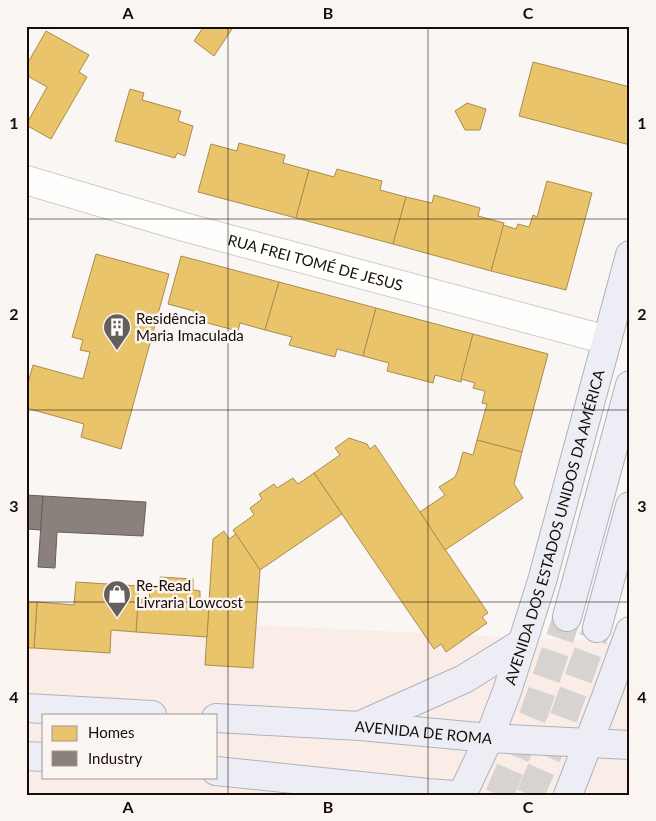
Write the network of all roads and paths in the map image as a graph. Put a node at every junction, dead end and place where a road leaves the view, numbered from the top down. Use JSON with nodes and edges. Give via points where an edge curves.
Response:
{"nodes":[{"id":1,"x":26,"y":180,"type":"edge"},
{"id":2,"x":630,"y":254,"type":"edge"},
{"id":3,"x":607,"y":340,"type":"junction"},
{"id":4,"x":630,"y":385,"type":"edge"},
{"id":5,"x":630,"y":506,"type":"edge"},
{"id":6,"x":567,"y":617,"type":"tunnel mouth"},
{"id":7,"x":597,"y":628,"type":"tunnel mouth"},
{"id":8,"x":629,"y":636,"type":"edge"},
{"id":9,"x":522,"y":643,"type":"junction"},
{"id":10,"x":26,"y":708,"type":"edge"},
{"id":11,"x":134,"y":714,"type":"edge"},
{"id":12,"x":218,"y":718,"type":"edge"},
{"id":13,"x":360,"y":726,"type":"junction"},
{"id":14,"x":490,"y":738,"type":"junction"},
{"id":15,"x":589,"y":743,"type":"junction"},
{"id":16,"x":630,"y":745,"type":"edge"},
{"id":17,"x":26,"y":756,"type":"edge"},
{"id":18,"x":42,"y":757,"type":"edge"},
{"id":19,"x":218,"y":771,"type":"edge"},
{"id":20,"x":336,"y":789,"type":"edge"},
{"id":21,"x":454,"y":795,"type":"edge"},
{"id":22,"x":462,"y":795,"type":"edge"},
{"id":23,"x":568,"y":795,"type":"edge"}],
"edges":[{"from":1,"to":3,"type":"street","name":"RUA FREI TOMÉ DE JESUS","via":[[184,227]]},
{"from":2,"to":3,"type":"main road","name":"AVENIDA DOS ESTADOS UNIDOS DA AMÉRICA"},
{"from":3,"to":9,"type":"main road","name":"AVENIDA DOS ESTADOS UNIDOS DA AMÉRICA","via":[[542,581]]},
{"from":4,"to":6,"type":"main road"},
{"from":5,"to":7,"type":"main road"},
{"from":8,"to":15,"type":"main road"},
{"from":9,"to":13,"type":"main road","via":[[464,679]]},
{"from":9,"to":14,"type":"main road","name":"AVENIDA DOS ESTADOS UNIDOS DA AMÉRICA"},
{"from":10,"to":11,"type":"main road"},
{"from":12,"to":13,"type":"main road","name":"AVENIDA DE ROMA"},
{"from":13,"to":14,"type":"main road","name":"AVENIDA DE ROMA"},
{"from":14,"to":15,"type":"main road","name":"AVENIDA DE ROMA"},
{"from":14,"to":22,"type":"main road","name":"AVENIDA DOS ESTADOS UNIDOS DA AMÉRICA"},
{"from":15,"to":16,"type":"main road","name":"AVENIDA DE ROMA"},
{"from":15,"to":23,"type":"main road"},
{"from":17,"to":18,"type":"main road"},
{"from":19,"to":20,"type":"main road"},
{"from":20,"to":21,"type":"main road"}]}
